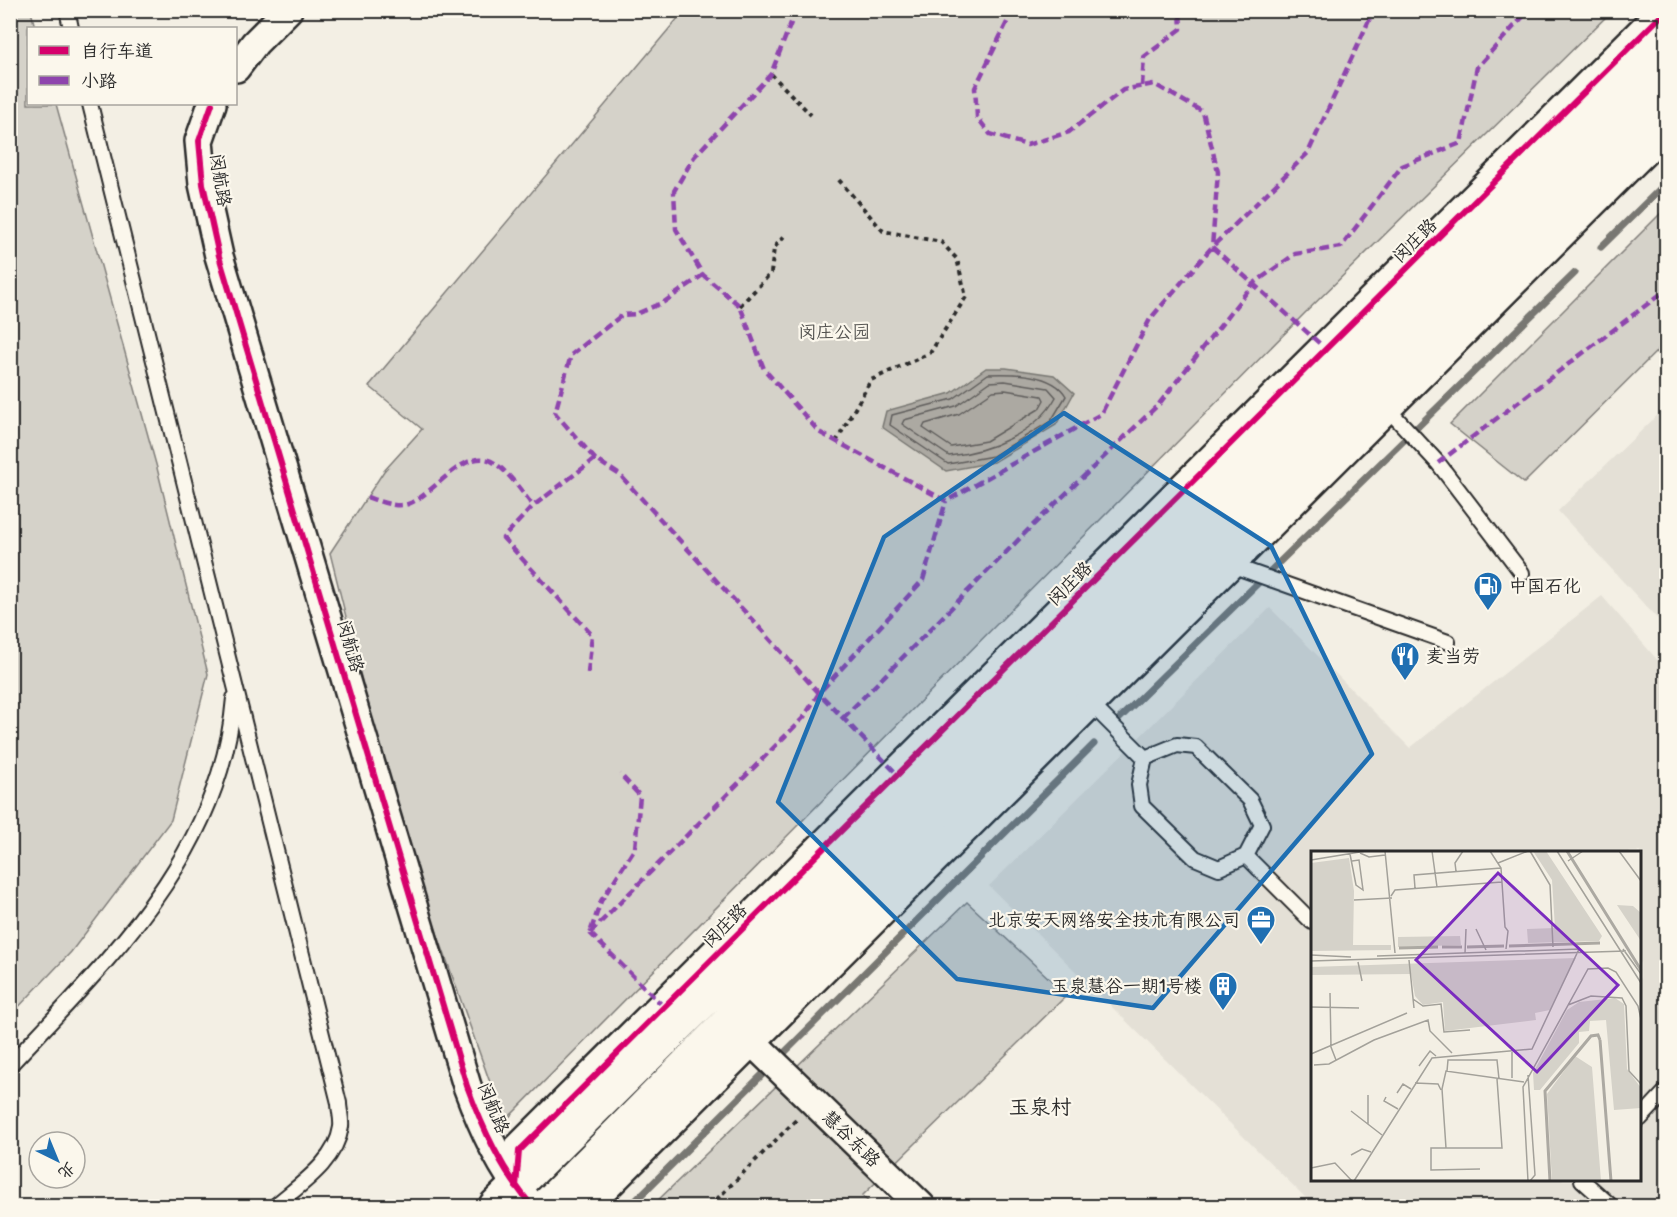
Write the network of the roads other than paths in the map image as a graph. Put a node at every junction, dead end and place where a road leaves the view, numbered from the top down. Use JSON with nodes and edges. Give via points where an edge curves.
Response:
{"nodes":[{"id":1,"x":67,"y":10,"type":"edge"},
{"id":2,"x":288,"y":10,"type":"edge"},
{"id":3,"x":1666,"y":11,"type":"edge"},
{"id":4,"x":71,"y":27,"type":"edge"},
{"id":5,"x":1666,"y":47,"type":"edge"},
{"id":6,"x":237,"y":67,"type":"edge"},
{"id":7,"x":1666,"y":83,"type":"edge"},
{"id":8,"x":90,"y":105,"type":"edge"},
{"id":9,"x":212,"y":105,"type":"edge"},
{"id":10,"x":1666,"y":126,"type":"edge"},
{"id":11,"x":1364,"y":387,"type":"junction"},
{"id":12,"x":1241,"y":568,"type":"junction"},
{"id":13,"x":1522,"y":573,"type":"dead end"},
{"id":14,"x":1448,"y":642,"type":"dead end"},
{"id":15,"x":235,"y":687,"type":"junction"},
{"id":16,"x":1089,"y":702,"type":"junction"},
{"id":17,"x":1145,"y":758,"type":"junction"},
{"id":18,"x":1246,"y":856,"type":"junction"},
{"id":19,"x":1311,"y":921,"type":"edge"},
{"id":20,"x":766,"y":1056,"type":"junction"},
{"id":21,"x":10,"y":1065,"type":"edge"},
{"id":22,"x":1666,"y":1090,"type":"edge"},
{"id":23,"x":1641,"y":1118,"type":"edge"},
{"id":24,"x":1583,"y":1181,"type":"edge"},
{"id":25,"x":514,"y":1200,"type":"edge"},
{"id":26,"x":275,"y":1206,"type":"edge"},
{"id":27,"x":546,"y":1206,"type":"edge"},
{"id":28,"x":583,"y":1206,"type":"edge"},
{"id":29,"x":921,"y":1206,"type":"edge"},
{"id":30,"x":1611,"y":1206,"type":"edge"}],
"edges":[{"from":1,"to":4,"type":"lane"},
{"from":2,"to":6,"type":"street"},
{"from":3,"to":11,"type":"main road","name":"闵庄路"},
{"from":5,"to":11,"type":"main road","name":"闵庄路"},
{"from":7,"to":11,"type":"main road","name":"闵庄路"},
{"from":8,"to":15,"type":"lane"},
{"from":9,"to":25,"type":"street","name":"闵航路","via":[[200,141],[203,184],[219,256],[467,1086]]},
{"from":10,"to":11,"type":"main road","name":"闵庄路"},
{"from":11,"to":12,"type":"main road","name":"闵庄路"},
{"from":11,"to":13,"type":"lane","via":[[1437,463]]},
{"from":11,"to":25,"type":"main road","name":"闵庄路"},
{"from":11,"to":27,"type":"main road","name":"闵庄路"},
{"from":12,"to":14,"type":"lane"},
{"from":12,"to":16,"type":"main road","name":"闵庄路"},
{"from":15,"to":21,"type":"lane","via":[[224,757],[210,802],[188,851],[127,939]]},
{"from":15,"to":26,"type":"lane","via":[[339,1102],[341,1126],[333,1150]]},
{"from":16,"to":17,"type":"lane"},
{"from":16,"to":20,"type":"main road","name":"闵庄路"},
{"from":17,"to":18,"type":"lane","via":[[1139,785],[1142,806],[1195,858],[1219,868]]},
{"from":17,"to":18,"type":"lane","via":[[1177,745],[1196,747],[1250,800],[1262,825]]},
{"from":18,"to":19,"type":"lane"},
{"from":20,"to":28,"type":"main road","name":"闵庄路"},
{"from":20,"to":29,"type":"street","name":"慧谷东路"},
{"from":22,"to":23,"type":"lane"},
{"from":24,"to":30,"type":"lane"}]}
